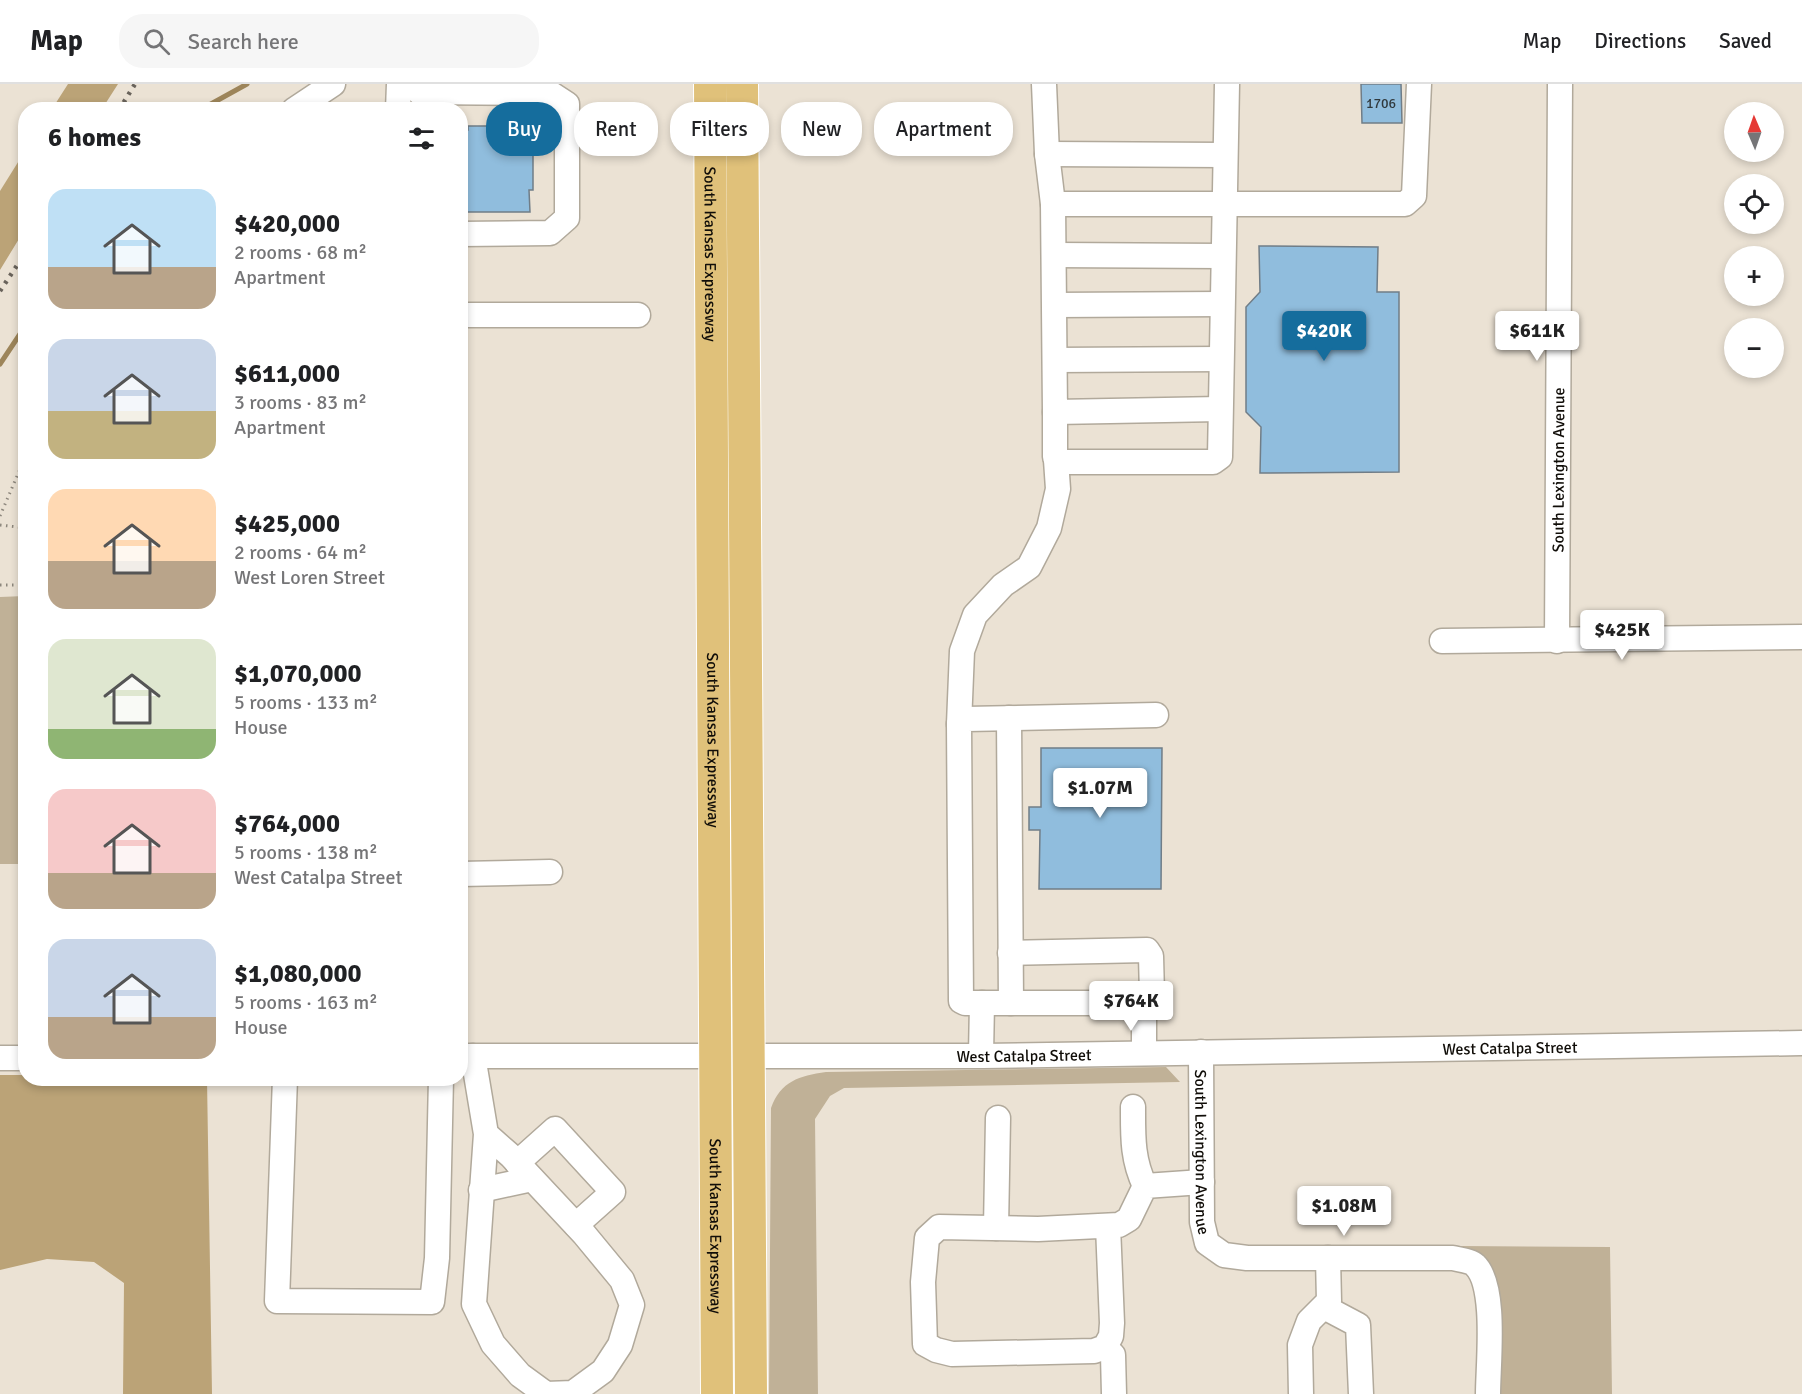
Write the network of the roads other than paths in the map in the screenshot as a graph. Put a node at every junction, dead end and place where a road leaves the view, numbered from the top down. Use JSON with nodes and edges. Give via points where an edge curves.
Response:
{"nodes":[{"id":1,"x":333,"y":84,"type":"edge"},
{"id":2,"x":399,"y":84,"type":"edge"},
{"id":3,"x":411,"y":84,"type":"edge"},
{"id":4,"x":686,"y":84,"type":"edge"},
{"id":5,"x":710,"y":84,"type":"edge"},
{"id":6,"x":742,"y":84,"type":"edge"},
{"id":7,"x":764,"y":84,"type":"edge"},
{"id":8,"x":1044,"y":84,"type":"edge"},
{"id":9,"x":1227,"y":84,"type":"edge"},
{"id":10,"x":1419,"y":84,"type":"edge"},
{"id":11,"x":1560,"y":84,"type":"edge"},
{"id":12,"x":306,"y":102,"type":"edge"},
{"id":13,"x":398,"y":102,"type":"edge"},
{"id":14,"x":1047,"y":154,"type":"junction"},
{"id":15,"x":1224,"y":155,"type":"junction"},
{"id":16,"x":742,"y":172,"type":"junction"},
{"id":17,"x":709,"y":185,"type":"junction"},
{"id":18,"x":1223,"y":202,"type":"junction"},
{"id":19,"x":1053,"y":204,"type":"junction"},
{"id":20,"x":468,"y":234,"type":"edge"},
{"id":21,"x":1054,"y":255,"type":"junction"},
{"id":22,"x":1222,"y":256,"type":"junction"},
{"id":23,"x":1222,"y":304,"type":"junction"},
{"id":24,"x":1055,"y":305,"type":"junction"},
{"id":25,"x":468,"y":315,"type":"edge"},
{"id":26,"x":638,"y":315,"type":"dead end"},
{"id":27,"x":1221,"y":359,"type":"junction"},
{"id":28,"x":1055,"y":360,"type":"junction"},
{"id":29,"x":1220,"y":410,"type":"junction"},
{"id":30,"x":1055,"y":412,"type":"junction"},
{"id":31,"x":1056,"y":460,"type":"junction"},
{"id":32,"x":1802,"y":637,"type":"edge"},
{"id":33,"x":1442,"y":641,"type":"dead end"},
{"id":34,"x":1557,"y":641,"type":"junction"},
{"id":35,"x":1156,"y":715,"type":"dead end"},
{"id":36,"x":1009,"y":718,"type":"junction"},
{"id":37,"x":959,"y":724,"type":"junction"},
{"id":38,"x":550,"y":872,"type":"dead end"},
{"id":39,"x":468,"y":874,"type":"edge"},
{"id":40,"x":1010,"y":953,"type":"junction"},
{"id":41,"x":982,"y":1003,"type":"junction"},
{"id":42,"x":1011,"y":1003,"type":"junction"},
{"id":43,"x":1143,"y":1003,"type":"junction"},
{"id":44,"x":1802,"y":1043,"type":"edge"},
{"id":45,"x":1201,"y":1052,"type":"junction"},
{"id":46,"x":1144,"y":1053,"type":"junction"},
{"id":47,"x":749,"y":1054,"type":"junction"},
{"id":48,"x":716,"y":1055,"type":"junction"},
{"id":49,"x":981,"y":1055,"type":"junction"},
{"id":50,"x":468,"y":1056,"type":"edge"},
{"id":51,"x":0,"y":1058,"type":"edge"},
{"id":52,"x":18,"y":1058,"type":"edge"},
{"id":53,"x":468,"y":1060,"type":"edge"},
{"id":54,"x":285,"y":1086,"type":"edge"},
{"id":55,"x":441,"y":1086,"type":"edge"},
{"id":56,"x":1133,"y":1107,"type":"dead end"},
{"id":57,"x":998,"y":1118,"type":"dead end"},
{"id":58,"x":486,"y":1134,"type":"junction"},
{"id":59,"x":525,"y":1171,"type":"junction"},
{"id":60,"x":1202,"y":1182,"type":"junction"},
{"id":61,"x":1145,"y":1186,"type":"junction"},
{"id":62,"x":481,"y":1190,"type":"junction"},
{"id":63,"x":576,"y":1225,"type":"junction"},
{"id":64,"x":1108,"y":1226,"type":"junction"},
{"id":65,"x":996,"y":1228,"type":"junction"},
{"id":66,"x":1328,"y":1258,"type":"junction"},
{"id":67,"x":1324,"y":1307,"type":"junction"},
{"id":68,"x":1105,"y":1347,"type":"junction"},
{"id":69,"x":717,"y":1394,"type":"edge"},
{"id":70,"x":751,"y":1394,"type":"edge"},
{"id":71,"x":1114,"y":1394,"type":"edge"},
{"id":72,"x":1301,"y":1394,"type":"edge"},
{"id":73,"x":1361,"y":1394,"type":"edge"},
{"id":74,"x":1488,"y":1394,"type":"edge"}],
"edges":[{"from":1,"to":12,"type":"street"},
{"from":2,"to":13,"type":"street"},
{"from":3,"to":20,"type":"street","via":[[418,92],[550,93],[567,104],[567,218],[550,233]]},
{"from":4,"to":17,"type":"main road"},
{"from":5,"to":17,"type":"main road","name":"South Kansas Expressway"},
{"from":6,"to":16,"type":"main road","name":"South Kansas Expressway"},
{"from":7,"to":16,"type":"main road"},
{"from":8,"to":14,"type":"street"},
{"from":9,"to":15,"type":"street"},
{"from":10,"to":18,"type":"street","via":[[1414,196],[1410,201]]},
{"from":11,"to":34,"type":"street","name":"South Lexington Avenue"},
{"from":14,"to":15,"type":"street"},
{"from":14,"to":19,"type":"street"},
{"from":15,"to":18,"type":"street"},
{"from":16,"to":47,"type":"main road","name":"South Kansas Expressway"},
{"from":17,"to":48,"type":"main road","name":"South Kansas Expressway"},
{"from":18,"to":19,"type":"street"},
{"from":18,"to":22,"type":"street"},
{"from":19,"to":21,"type":"street"},
{"from":21,"to":22,"type":"street"},
{"from":21,"to":24,"type":"street"},
{"from":22,"to":23,"type":"street"},
{"from":23,"to":24,"type":"street"},
{"from":23,"to":27,"type":"street"},
{"from":24,"to":28,"type":"street"},
{"from":25,"to":26,"type":"street"},
{"from":27,"to":28,"type":"street"},
{"from":27,"to":29,"type":"street"},
{"from":28,"to":30,"type":"street"},
{"from":29,"to":30,"type":"street"},
{"from":29,"to":31,"type":"street","via":[[1220,457],[1214,462]]},
{"from":30,"to":31,"type":"street"},
{"from":31,"to":37,"type":"street","via":[[1056,498],[1048,528],[1029,567],[1003,585],[975,615],[962,651]]},
{"from":32,"to":34,"type":"street"},
{"from":33,"to":34,"type":"street"},
{"from":35,"to":36,"type":"street"},
{"from":36,"to":37,"type":"street","via":[[966,719]]},
{"from":36,"to":40,"type":"street"},
{"from":37,"to":41,"type":"street","via":[[959,996],[965,1003]]},
{"from":38,"to":39,"type":"street"},
{"from":40,"to":42,"type":"street"},
{"from":40,"to":43,"type":"street","via":[[1147,950],[1151,956],[1152,995]]},
{"from":41,"to":42,"type":"street"},
{"from":41,"to":49,"type":"street"},
{"from":42,"to":43,"type":"street"},
{"from":43,"to":46,"type":"street"},
{"from":44,"to":45,"type":"street","name":"West Catalpa Street"},
{"from":45,"to":46,"type":"street","name":"West Catalpa Street"},
{"from":45,"to":60,"type":"street","name":"South Lexington Avenue"},
{"from":46,"to":49,"type":"street","name":"West Catalpa Street"},
{"from":47,"to":48,"type":"street","name":"West Catalpa Street"},
{"from":47,"to":49,"type":"street","name":"West Catalpa Street"},
{"from":47,"to":70,"type":"main road","name":"South Kansas Expressway"},
{"from":48,"to":50,"type":"street","name":"West Catalpa Street"},
{"from":48,"to":69,"type":"main road","name":"South Kansas Expressway"},
{"from":51,"to":52,"type":"street"},
{"from":53,"to":58,"type":"street"},
{"from":54,"to":55,"type":"street","via":[[277,1301],[432,1302],[437,1258]]},
{"from":56,"to":61,"type":"street","via":[[1132,1148]]},
{"from":57,"to":65,"type":"street"},
{"from":58,"to":59,"type":"street"},
{"from":58,"to":62,"type":"street"},
{"from":59,"to":62,"type":"street"},
{"from":59,"to":63,"type":"street"},
{"from":59,"to":63,"type":"street","via":[[555,1130],[613,1192]]},
{"from":60,"to":61,"type":"street"},
{"from":60,"to":66,"type":"street","name":"South Lexington Avenue","via":[[1202,1222],[1207,1243],[1224,1255]]},
{"from":61,"to":64,"type":"street","via":[[1129,1219]]},
{"from":62,"to":63,"type":"street","via":[[474,1304],[493,1344],[520,1374],[546,1394],[573,1394],[603,1371],[620,1345],[632,1305],[622,1280]]},
{"from":64,"to":65,"type":"street"},
{"from":64,"to":68,"type":"street","via":[[1112,1329]]},
{"from":65,"to":68,"type":"street","via":[[939,1227],[927,1238],[923,1282],[925,1344],[952,1354],[1094,1351]]},
{"from":66,"to":67,"type":"street","via":[[1329,1301]]},
{"from":66,"to":74,"type":"street","name":"South Lexington Avenue","via":[[1454,1258],[1474,1264],[1485,1278],[1488,1299]]},
{"from":67,"to":72,"type":"street","via":[[1309,1321],[1300,1345]]},
{"from":67,"to":73,"type":"street","via":[[1358,1325]]},
{"from":68,"to":71,"type":"street","via":[[1113,1355]]}]}
